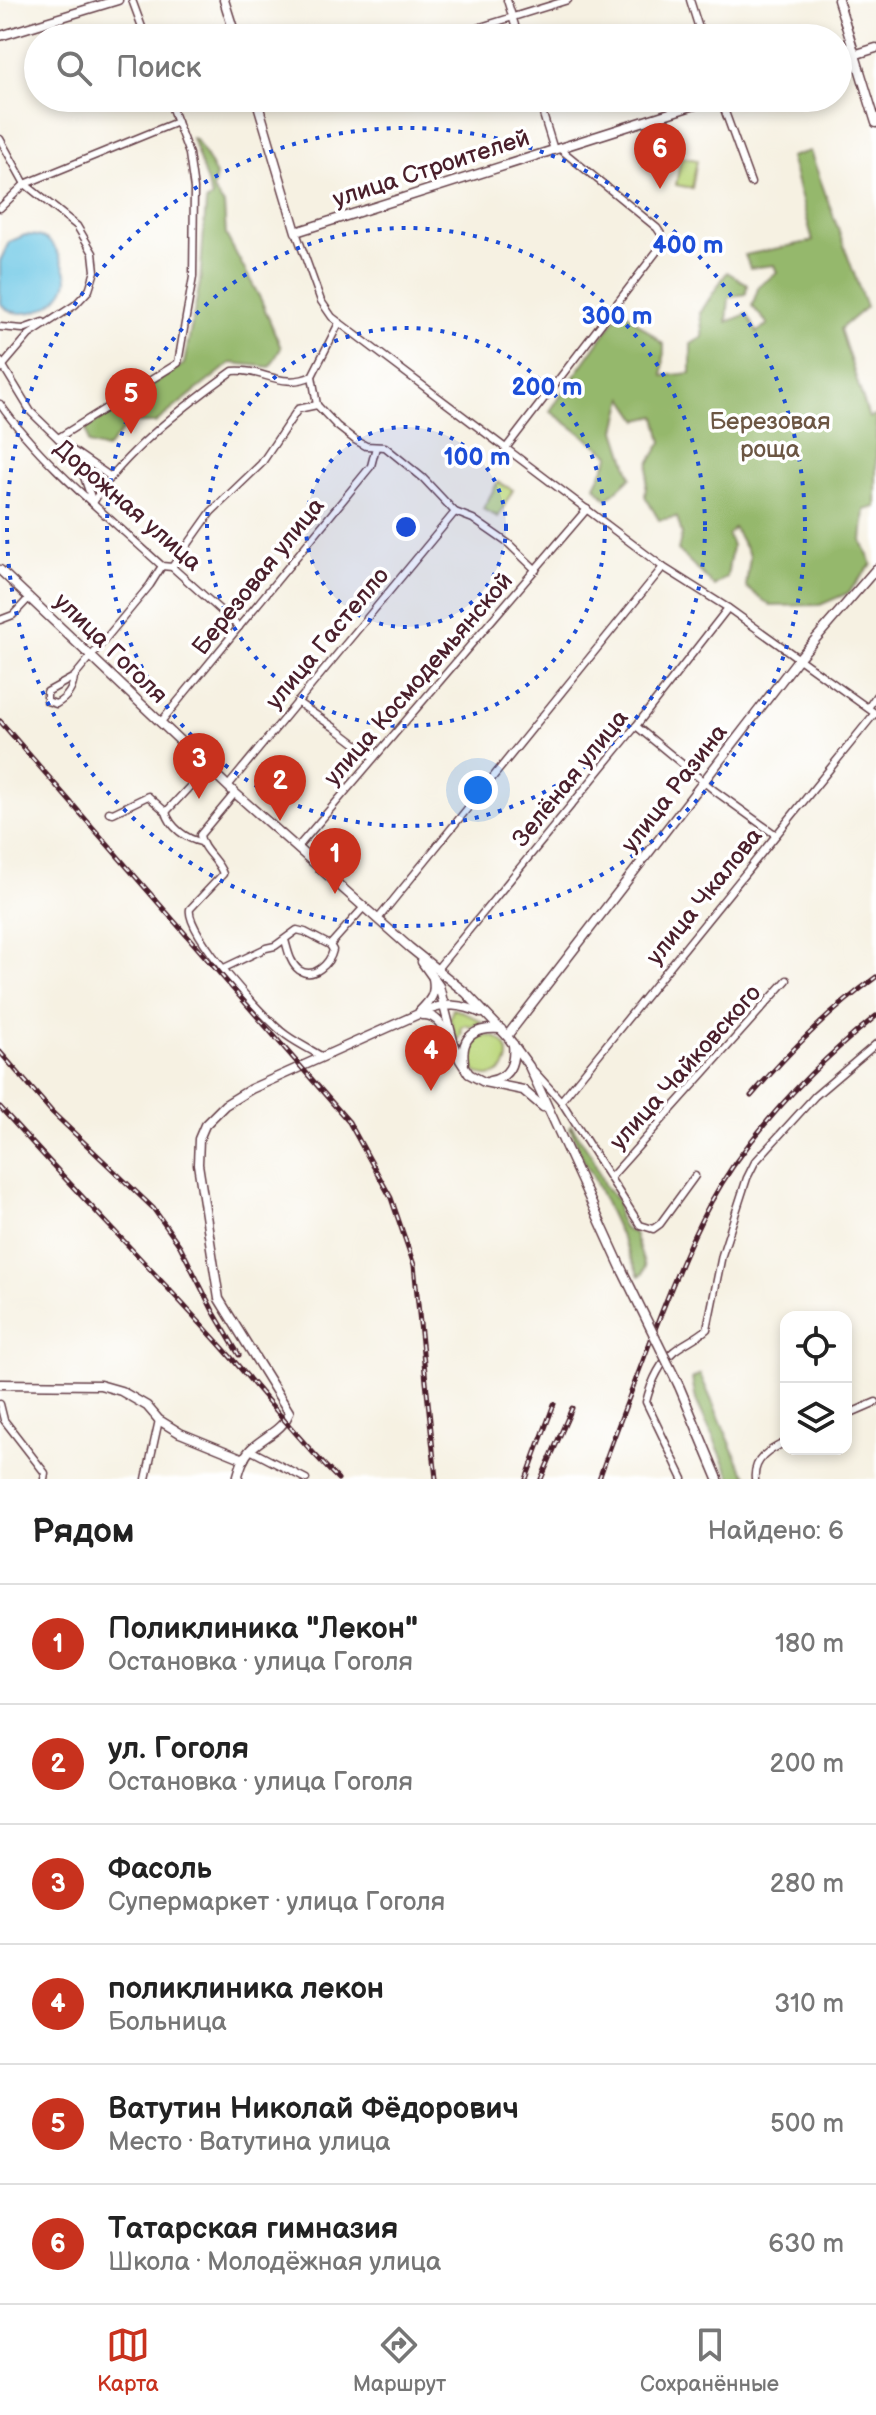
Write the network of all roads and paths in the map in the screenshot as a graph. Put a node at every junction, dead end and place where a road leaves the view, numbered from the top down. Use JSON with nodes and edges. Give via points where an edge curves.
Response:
{"nodes":[{"id":1,"x":118,"y":0,"type":"edge"},
{"id":2,"x":132,"y":0,"type":"edge"},
{"id":3,"x":224,"y":0,"type":"edge"},
{"id":4,"x":507,"y":0,"type":"edge"},
{"id":5,"x":568,"y":0,"type":"edge"},
{"id":6,"x":690,"y":0,"type":"edge"},
{"id":7,"x":838,"y":0,"type":"edge"},
{"id":8,"x":512,"y":17,"type":"junction"},
{"id":9,"x":39,"y":24,"type":"edge"},
{"id":10,"x":141,"y":24,"type":"edge"},
{"id":11,"x":232,"y":24,"type":"edge"},
{"id":12,"x":490,"y":24,"type":"edge"},
{"id":13,"x":514,"y":24,"type":"edge"},
{"id":14,"x":698,"y":24,"type":"edge"},
{"id":15,"x":845,"y":24,"type":"edge"},
{"id":16,"x":24,"y":29,"type":"edge"},
{"id":17,"x":0,"y":36,"type":"edge"},
{"id":18,"x":852,"y":48,"type":"edge"},
{"id":19,"x":876,"y":48,"type":"edge"},
{"id":20,"x":854,"y":55,"type":"junction"},
{"id":21,"x":173,"y":112,"type":"edge"},
{"id":22,"x":260,"y":112,"type":"edge"},
{"id":23,"x":543,"y":112,"type":"edge"},
{"id":24,"x":674,"y":112,"type":"edge"},
{"id":25,"x":723,"y":112,"type":"edge"},
{"id":26,"x":177,"y":122,"type":"junction"},
{"id":27,"x":876,"y":123,"type":"edge"},
{"id":28,"x":0,"y":139,"type":"edge"},
{"id":29,"x":556,"y":149,"type":"junction"},
{"id":30,"x":751,"y":183,"type":"dead end"},
{"id":31,"x":25,"y":184,"type":"junction"},
{"id":32,"x":0,"y":208,"type":"edge"},
{"id":33,"x":296,"y":232,"type":"junction"},
{"id":34,"x":51,"y":320,"type":"junction"},
{"id":35,"x":339,"y":323,"type":"junction"},
{"id":36,"x":0,"y":327,"type":"edge"},
{"id":37,"x":1,"y":366,"type":"edge"},
{"id":38,"x":312,"y":376,"type":"junction"},
{"id":39,"x":0,"y":404,"type":"edge"},
{"id":40,"x":317,"y":405,"type":"junction"},
{"id":41,"x":58,"y":438,"type":"junction"},
{"id":42,"x":376,"y":447,"type":"junction"},
{"id":43,"x":506,"y":448,"type":"junction"},
{"id":44,"x":76,"y":454,"type":"junction"},
{"id":45,"x":111,"y":477,"type":"junction"},
{"id":46,"x":93,"y":503,"type":"junction"},
{"id":47,"x":587,"y":509,"type":"junction"},
{"id":48,"x":455,"y":512,"type":"junction"},
{"id":49,"x":162,"y":566,"type":"junction"},
{"id":50,"x":172,"y":567,"type":"junction"},
{"id":51,"x":663,"y":567,"type":"junction"},
{"id":52,"x":876,"y":569,"type":"edge"},
{"id":53,"x":0,"y":570,"type":"edge"},
{"id":54,"x":536,"y":570,"type":"junction"},
{"id":55,"x":29,"y":598,"type":"junction"},
{"id":56,"x":728,"y":608,"type":"junction"},
{"id":57,"x":0,"y":620,"type":"edge"},
{"id":58,"x":239,"y":627,"type":"junction"},
{"id":59,"x":92,"y":658,"type":"junction"},
{"id":60,"x":799,"y":658,"type":"junction"},
{"id":61,"x":74,"y":677,"type":"junction"},
{"id":62,"x":876,"y":696,"type":"edge"},
{"id":63,"x":297,"y":702,"type":"junction"},
{"id":64,"x":868,"y":708,"type":"junction"},
{"id":65,"x":876,"y":713,"type":"edge"},
{"id":66,"x":160,"y":723,"type":"junction"},
{"id":67,"x":636,"y":726,"type":"junction"},
{"id":68,"x":373,"y":757,"type":"junction"},
{"id":69,"x":208,"y":767,"type":"junction"},
{"id":70,"x":704,"y":782,"type":"junction"},
{"id":71,"x":231,"y":790,"type":"junction"},
{"id":72,"x":109,"y":812,"type":"dead end"},
{"id":73,"x":166,"y":812,"type":"junction"},
{"id":74,"x":776,"y":835,"type":"junction"},
{"id":75,"x":201,"y":842,"type":"junction"},
{"id":76,"x":297,"y":848,"type":"junction"},
{"id":77,"x":364,"y":907,"type":"junction"},
{"id":78,"x":378,"y":919,"type":"junction"},
{"id":79,"x":285,"y":940,"type":"junction"},
{"id":80,"x":330,"y":945,"type":"junction"},
{"id":81,"x":224,"y":968,"type":"junction"},
{"id":82,"x":435,"y":971,"type":"junction"},
{"id":83,"x":787,"y":980,"type":"dead end"},
{"id":84,"x":445,"y":1006,"type":"junction"},
{"id":85,"x":413,"y":1017,"type":"junction"},
{"id":86,"x":492,"y":1020,"type":"junction"},
{"id":87,"x":507,"y":1036,"type":"junction"},
{"id":88,"x":876,"y":1044,"type":"edge"},
{"id":89,"x":323,"y":1057,"type":"junction"},
{"id":90,"x":460,"y":1060,"type":"junction"},
{"id":91,"x":529,"y":1066,"type":"junction"},
{"id":92,"x":469,"y":1074,"type":"junction"},
{"id":93,"x":484,"y":1082,"type":"junction"},
{"id":94,"x":561,"y":1101,"type":"junction"},
{"id":95,"x":552,"y":1120,"type":"junction"},
{"id":96,"x":695,"y":1176,"type":"dead end"},
{"id":97,"x":611,"y":1177,"type":"junction"},
{"id":98,"x":0,"y":1384,"type":"edge"},
{"id":99,"x":876,"y":1402,"type":"edge"},
{"id":100,"x":0,"y":1404,"type":"edge"},
{"id":101,"x":852,"y":1412,"type":"edge"},
{"id":102,"x":159,"y":1420,"type":"junction"},
{"id":103,"x":780,"y":1446,"type":"edge"},
{"id":104,"x":250,"y":1450,"type":"junction"},
{"id":105,"x":244,"y":1459,"type":"junction"},
{"id":106,"x":44,"y":1479,"type":"edge"},
{"id":107,"x":146,"y":1479,"type":"edge"},
{"id":108,"x":237,"y":1479,"type":"edge"},
{"id":109,"x":306,"y":1479,"type":"edge"},
{"id":110,"x":683,"y":1479,"type":"edge"},
{"id":111,"x":718,"y":1479,"type":"edge"},
{"id":112,"x":755,"y":1479,"type":"edge"}],
"edges":[{"from":1,"to":9,"type":"street"},
{"from":2,"to":10,"type":"street"},
{"from":3,"to":11,"type":"street"},
{"from":4,"to":8,"type":"street"},
{"from":5,"to":8,"type":"street"},
{"from":6,"to":14,"type":"street"},
{"from":7,"to":15,"type":"street"},
{"from":8,"to":12,"type":"street"},
{"from":8,"to":13,"type":"street"},
{"from":16,"to":17,"type":"street"},
{"from":18,"to":20,"type":"street"},
{"from":19,"to":20,"type":"street"},
{"from":20,"to":27,"type":"street"},
{"from":21,"to":26,"type":"street"},
{"from":22,"to":33,"type":"street"},
{"from":23,"to":29,"type":"street"},
{"from":24,"to":29,"type":"street","name":"улица Строителей"},
{"from":25,"to":30,"type":"street"},
{"from":26,"to":31,"type":"street"},
{"from":26,"to":41,"type":"street","via":[[194,189],[193,277],[178,363]]},
{"from":28,"to":31,"type":"street"},
{"from":29,"to":33,"type":"street","name":"улица Строителей"},
{"from":29,"to":43,"type":"street","via":[[663,237]]},
{"from":31,"to":32,"type":"street"},
{"from":31,"to":34,"type":"street","via":[[77,226],[93,253],[89,290]]},
{"from":33,"to":35,"type":"street","via":[[321,301]]},
{"from":34,"to":36,"type":"street","via":[[23,329]]},
{"from":34,"to":37,"type":"street"},
{"from":35,"to":38,"type":"street"},
{"from":35,"to":43,"type":"street"},
{"from":37,"to":41,"type":"street","via":[[31,412]]},
{"from":38,"to":40,"type":"street"},
{"from":38,"to":45,"type":"street","via":[[288,382],[246,369],[233,371],[158,429]]},
{"from":39,"to":46,"type":"street","name":"Дорожная улица","via":[[18,430]]},
{"from":40,"to":42,"type":"street","via":[[355,440]]},
{"from":40,"to":50,"type":"street","via":[[298,409],[261,464],[211,512]]},
{"from":41,"to":44,"type":"street"},
{"from":42,"to":48,"type":"street","via":[[385,447],[423,478]]},
{"from":42,"to":58,"type":"street","name":"Березовая улица","via":[[371,466]]},
{"from":43,"to":47,"type":"street"},
{"from":44,"to":45,"type":"street"},
{"from":44,"to":46,"type":"street"},
{"from":45,"to":46,"type":"street"},
{"from":46,"to":49,"type":"street","name":"Дорожная улица"},
{"from":47,"to":51,"type":"street"},
{"from":47,"to":54,"type":"street","name":"улица Космодемьянской"},
{"from":48,"to":54,"type":"street","via":[[497,536]]},
{"from":48,"to":63,"type":"street","name":"улица Гастелло"},
{"from":49,"to":50,"type":"street","name":"Дорожная улица"},
{"from":49,"to":59,"type":"street"},
{"from":50,"to":58,"type":"street","name":"Дорожная улица"},
{"from":51,"to":56,"type":"street"},
{"from":51,"to":78,"type":"street"},
{"from":52,"to":60,"type":"street","name":"улица Разина"},
{"from":53,"to":55,"type":"street","name":"улица Гоголя"},
{"from":54,"to":68,"type":"street","name":"улица Космодемьянской"},
{"from":55,"to":57,"type":"street"},
{"from":55,"to":59,"type":"street","name":"улица Гоголя"},
{"from":56,"to":60,"type":"street"},
{"from":56,"to":67,"type":"street","name":"Зелёная улица"},
{"from":58,"to":66,"type":"street","name":"Березовая улица"},
{"from":59,"to":61,"type":"street"},
{"from":59,"to":66,"type":"street","name":"улица Гоголя"},
{"from":60,"to":64,"type":"street"},
{"from":60,"to":70,"type":"street","name":"улица Разина"},
{"from":61,"to":61,"type":"street","via":[[47,692],[47,701],[63,701]]},
{"from":62,"to":64,"type":"street"},
{"from":63,"to":68,"type":"street"},
{"from":63,"to":71,"type":"street","name":"улица Гастелло"},
{"from":64,"to":65,"type":"street"},
{"from":65,"to":74,"type":"street","name":"улица Чкалова"},
{"from":66,"to":69,"type":"street","name":"улица Гоголя"},
{"from":67,"to":70,"type":"street"},
{"from":67,"to":82,"type":"street","name":"Зелёная улица"},
{"from":68,"to":76,"type":"street","name":"улица Космодемьянской"},
{"from":69,"to":71,"type":"street","name":"улица Гоголя"},
{"from":69,"to":73,"type":"street"},
{"from":70,"to":74,"type":"street"},
{"from":70,"to":87,"type":"street","name":"улица Разина"},
{"from":71,"to":75,"type":"street","name":"улица Гастелло","via":[[200,835]]},
{"from":71,"to":76,"type":"street","name":"улица Гоголя"},
{"from":72,"to":73,"type":"street","via":[[148,796]]},
{"from":73,"to":75,"type":"street","via":[[173,826]]},
{"from":74,"to":94,"type":"street","name":"улица Чкалова"},
{"from":75,"to":81,"type":"street","via":[[223,874],[188,914]]},
{"from":76,"to":77,"type":"street","name":"улица Гоголя"},
{"from":77,"to":78,"type":"street","name":"улица Гоголя"},
{"from":77,"to":80,"type":"street"},
{"from":78,"to":82,"type":"street","name":"улица Гоголя"},
{"from":79,"to":80,"type":"street","via":[[297,930]]},
{"from":79,"to":80,"type":"street","via":[[291,959],[311,973],[331,960]]},
{"from":79,"to":81,"type":"street"},
{"from":81,"to":89,"type":"street","via":[[267,1019]]},
{"from":82,"to":84,"type":"street"},
{"from":82,"to":85,"type":"street","via":[[431,1000]]},
{"from":82,"to":86,"type":"street"},
{"from":83,"to":97,"type":"street","name":"улица Чайковского"},
{"from":84,"to":85,"type":"street"},
{"from":84,"to":86,"type":"street","via":[[469,1007]]},
{"from":84,"to":90,"type":"street"},
{"from":85,"to":89,"type":"street"},
{"from":85,"to":90,"type":"street","via":[[425,1014],[438,1020]]},
{"from":86,"to":87,"type":"street"},
{"from":87,"to":91,"type":"street"},
{"from":87,"to":92,"type":"street","via":[[481,1029],[466,1040],[463,1059]]},
{"from":87,"to":93,"type":"street","via":[[514,1062],[502,1077]]},
{"from":88,"to":110,"type":"street","via":[[815,1096],[755,1162],[722,1255],[707,1329],[674,1351],[650,1387],[646,1402]]},
{"from":89,"to":104,"type":"street","via":[[225,1105],[199,1139],[198,1164],[219,1299],[289,1412],[286,1422]]},
{"from":90,"to":92,"type":"street"},
{"from":91,"to":94,"type":"street"},
{"from":91,"to":95,"type":"street"},
{"from":92,"to":93,"type":"street"},
{"from":93,"to":95,"type":"street","via":[[523,1090]]},
{"from":94,"to":97,"type":"street"},
{"from":95,"to":111,"type":"street","bridge":true},
{"from":96,"to":97,"type":"street","via":[[653,1229],[640,1225]]},
{"from":98,"to":102,"type":"street","via":[[100,1385],[147,1406]]},
{"from":99,"to":101,"type":"street"},
{"from":100,"to":106,"type":"street","via":[[4,1420],[45,1473]]},
{"from":102,"to":105,"type":"street"},
{"from":102,"to":107,"type":"street"},
{"from":103,"to":112,"type":"street","via":[[759,1459]]},
{"from":104,"to":105,"type":"street"},
{"from":104,"to":109,"type":"street"},
{"from":105,"to":108,"type":"street"}]}
